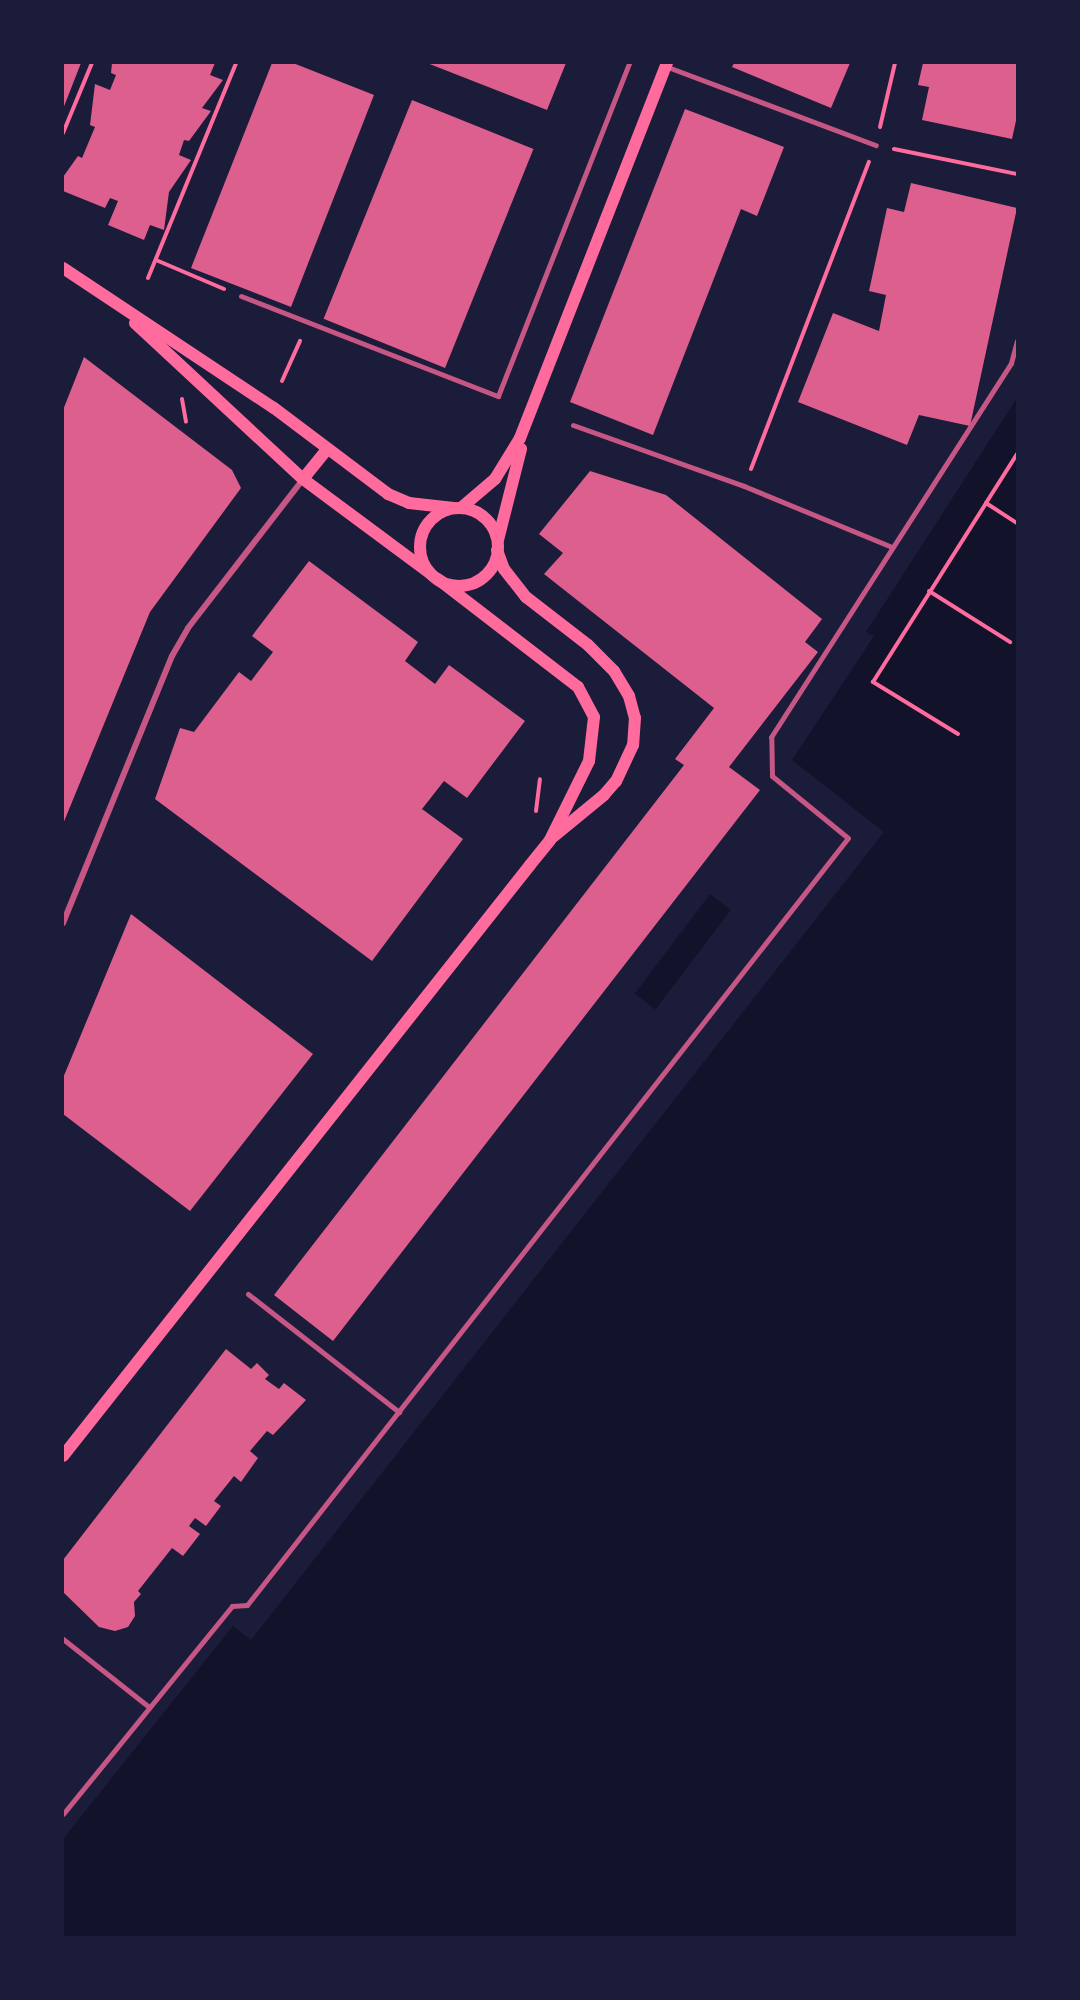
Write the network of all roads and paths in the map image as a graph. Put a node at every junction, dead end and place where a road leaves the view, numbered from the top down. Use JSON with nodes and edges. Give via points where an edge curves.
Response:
{"nodes":[{"id":1,"x":92,"y":63,"type":"edge"},
{"id":2,"x":236,"y":63,"type":"edge"},
{"id":3,"x":629,"y":63,"type":"edge"},
{"id":4,"x":895,"y":63,"type":"edge"},
{"id":5,"x":666,"y":64,"type":"edge"},
{"id":6,"x":63,"y":133,"type":"edge"},
{"id":7,"x":876,"y":145,"type":"junction"},
{"id":8,"x":1017,"y":174,"type":"edge"},
{"id":9,"x":156,"y":260,"type":"junction"},
{"id":10,"x":63,"y":268,"type":"edge"},
{"id":11,"x":148,"y":278,"type":"dead end"},
{"id":12,"x":241,"y":296,"type":"joint"},
{"id":13,"x":118,"y":308,"type":"junction"},
{"id":14,"x":308,"y":322,"type":"junction"},
{"id":15,"x":1017,"y":341,"type":"edge"},
{"id":16,"x":282,"y":381,"type":"dead end"},
{"id":17,"x":532,"y":411,"type":"junction"},
{"id":18,"x":573,"y":425,"type":"dead end"},
{"id":19,"x":327,"y":449,"type":"junction"},
{"id":20,"x":1017,"y":454,"type":"edge"},
{"id":21,"x":303,"y":479,"type":"junction"},
{"id":22,"x":744,"y":486,"type":"junction"},
{"id":23,"x":986,"y":503,"type":"junction"},
{"id":24,"x":458,"y":508,"type":"junction"},
{"id":25,"x":1017,"y":523,"type":"edge"},
{"id":26,"x":497,"y":547,"type":"junction"},
{"id":27,"x":892,"y":547,"type":"junction"},
{"id":28,"x":434,"y":577,"type":"junction"},
{"id":29,"x":929,"y":591,"type":"junction"},
{"id":30,"x":1010,"y":642,"type":"dead end"},
{"id":31,"x":958,"y":734,"type":"dead end"},
{"id":32,"x":550,"y":840,"type":"junction"},
{"id":33,"x":63,"y":922,"type":"edge"},
{"id":34,"x":248,"y":1294,"type":"dead end"},
{"id":35,"x":399,"y":1412,"type":"junction"},
{"id":36,"x":63,"y":1456,"type":"edge"},
{"id":37,"x":63,"y":1639,"type":"edge"},
{"id":38,"x":149,"y":1707,"type":"junction"},
{"id":39,"x":63,"y":1814,"type":"edge"}],
"edges":[{"from":1,"to":6,"type":"path"},
{"from":2,"to":9,"type":"path"},
{"from":3,"to":14,"type":"street","via":[[498,396]]},
{"from":4,"to":7,"type":"path"},
{"from":5,"to":7,"type":"lane"},
{"from":5,"to":17,"type":"main road"},
{"from":7,"to":8,"type":"path"},
{"from":7,"to":22,"type":"path"},
{"from":9,"to":11,"type":"path"},
{"from":9,"to":12,"type":"path"},
{"from":10,"to":13,"type":"main road"},
{"from":12,"to":14,"type":"street"},
{"from":13,"to":19,"type":"main road","via":[[168,335]]},
{"from":13,"to":21,"type":"main road"},
{"from":14,"to":16,"type":"path"},
{"from":15,"to":27,"type":"street","via":[[1011,363]]},
{"from":17,"to":24,"type":"main road","via":[[504,468],[488,488]]},
{"from":17,"to":26,"type":"main road"},
{"from":18,"to":22,"type":"street"},
{"from":19,"to":21,"type":"main road"},
{"from":19,"to":24,"type":"main road","via":[[388,494],[409,503]]},
{"from":20,"to":23,"type":"path"},
{"from":21,"to":28,"type":"main road"},
{"from":21,"to":33,"type":"street","via":[[188,628],[172,656]]},
{"from":22,"to":27,"type":"street"},
{"from":23,"to":25,"type":"path"},
{"from":23,"to":29,"type":"path"},
{"from":24,"to":26,"type":"main road","via":[[487,520]]},
{"from":24,"to":28,"type":"main road","via":[[433,519],[422,536],[420,554]]},
{"from":26,"to":28,"type":"main road","via":[[493,566],[477,582],[460,586]]},
{"from":26,"to":32,"type":"main road","via":[[521,592],[614,671],[635,718],[633,745],[616,781]]},
{"from":27,"to":35,"type":"street","via":[[771,737],[772,776],[848,838]]},
{"from":28,"to":32,"type":"main road","via":[[567,677],[590,705],[595,727],[589,761]]},
{"from":29,"to":30,"type":"path"},
{"from":29,"to":31,"type":"path","via":[[873,682]]},
{"from":32,"to":36,"type":"main road"},
{"from":34,"to":35,"type":"street"},
{"from":35,"to":38,"type":"street","via":[[247,1605],[232,1606]]},
{"from":37,"to":38,"type":"street"},
{"from":38,"to":39,"type":"street"}]}
